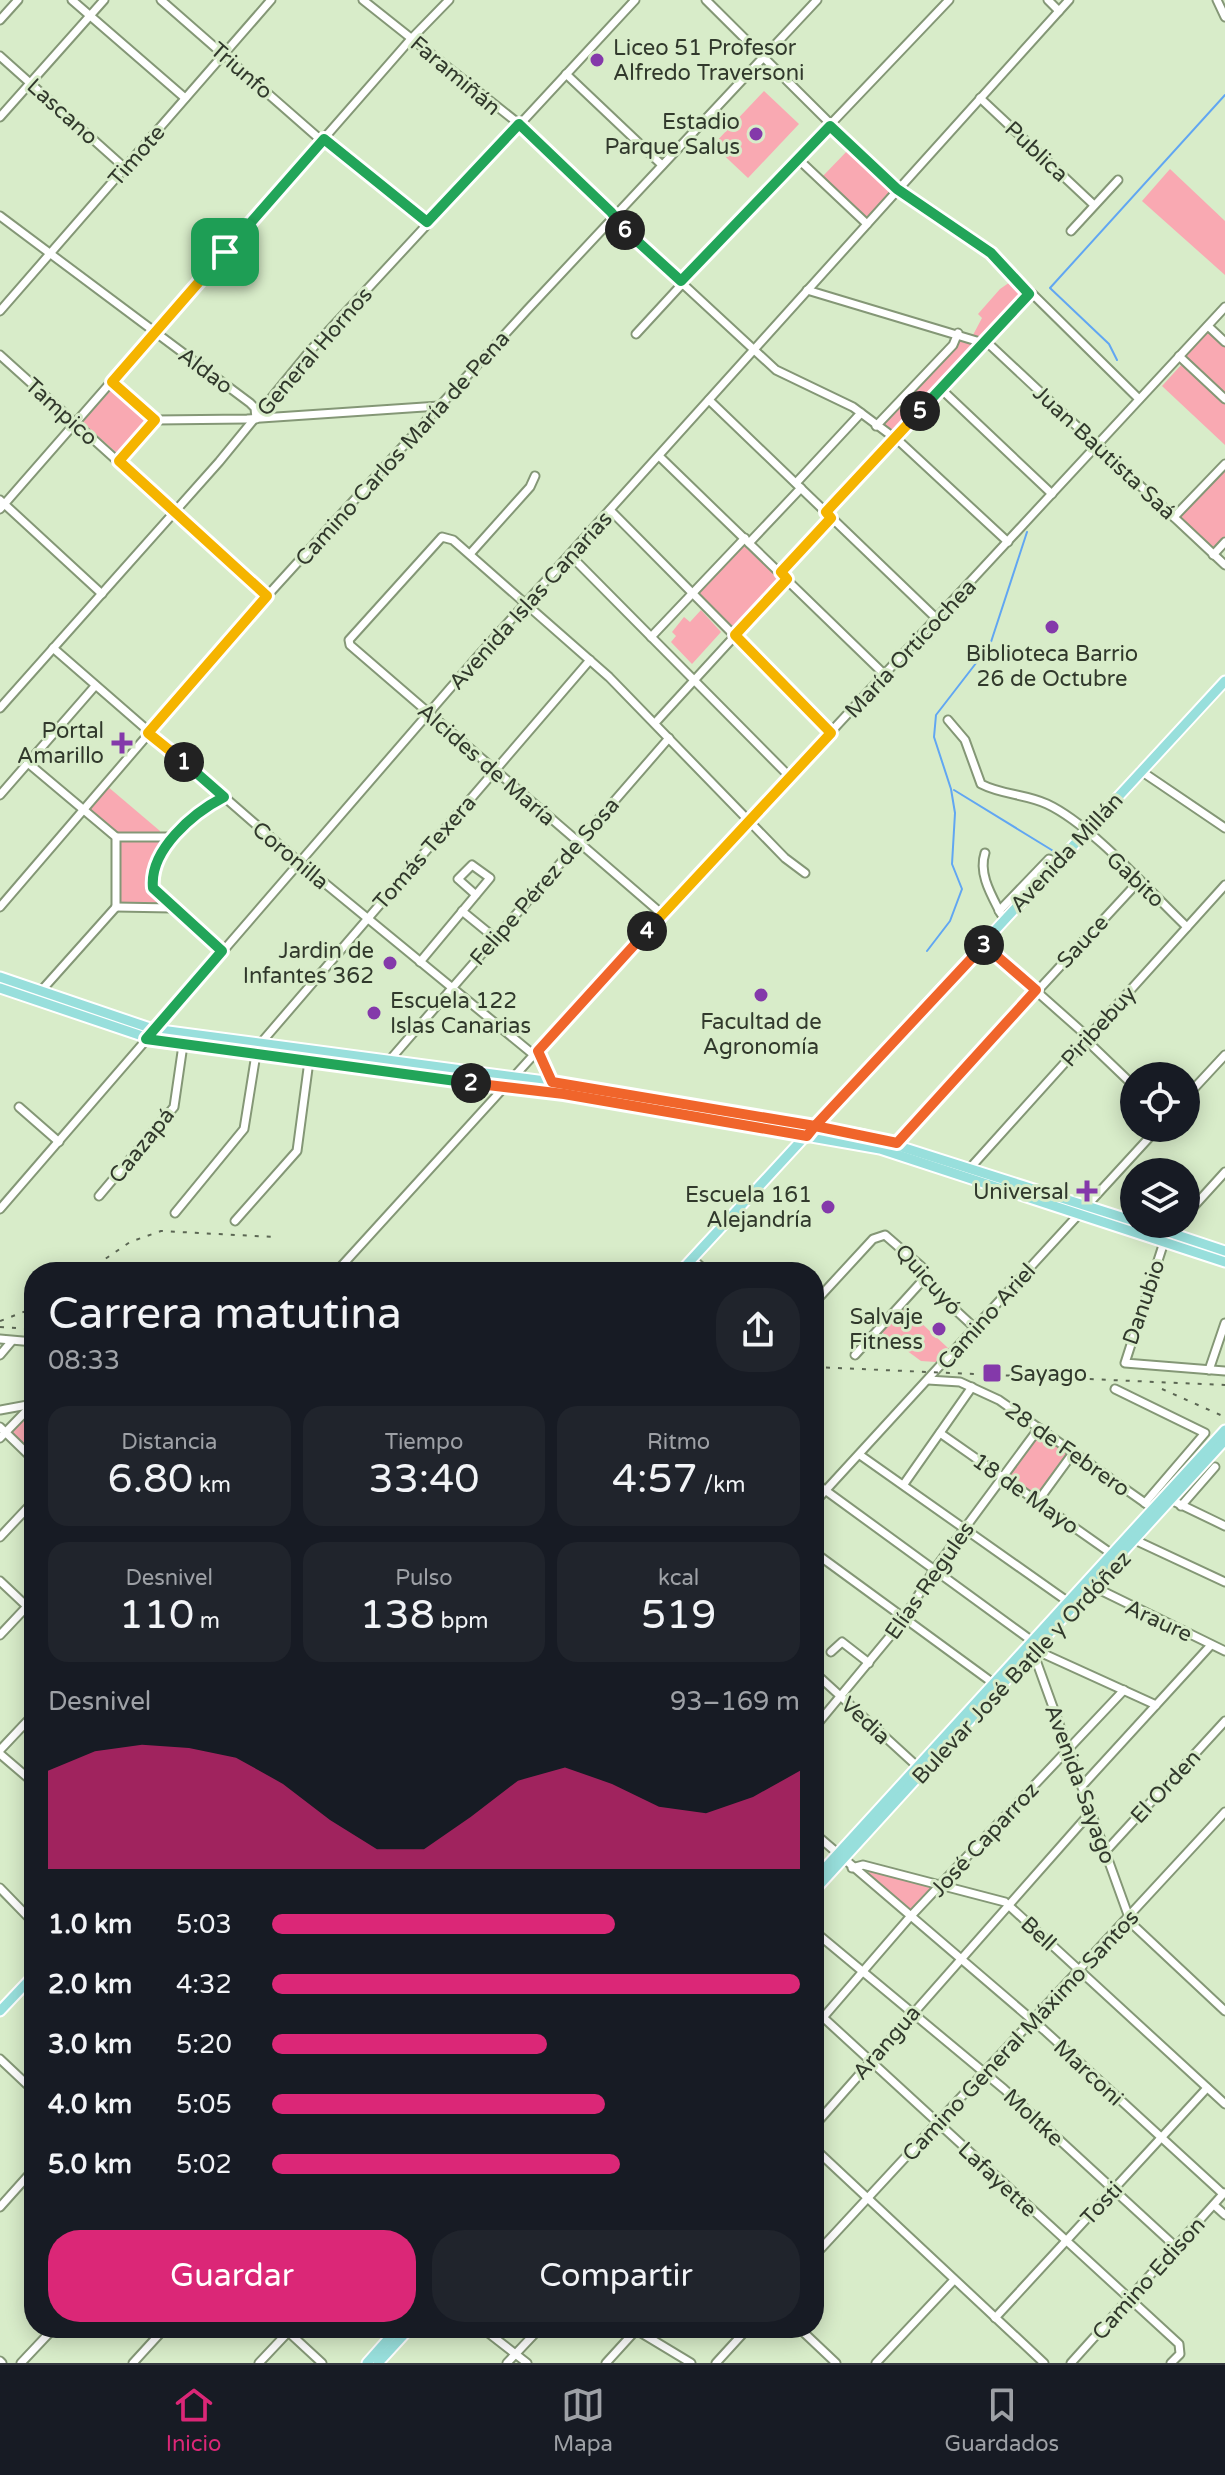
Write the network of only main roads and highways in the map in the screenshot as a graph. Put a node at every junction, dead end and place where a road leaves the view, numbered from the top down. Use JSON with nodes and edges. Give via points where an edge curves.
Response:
{"nodes":[{"id":1,"x":1225,"y":681,"type":"edge"},
{"id":2,"x":0,"y":977,"type":"edge"},
{"id":3,"x":0,"y":988,"type":"edge"},
{"id":4,"x":258,"y":1049,"type":"junction"},
{"id":5,"x":536,"y":1053,"type":"road end"},
{"id":6,"x":552,"y":1082,"type":"junction"},
{"id":7,"x":815,"y":1126,"type":"junction"},
{"id":8,"x":807,"y":1136,"type":"junction"},
{"id":9,"x":1120,"y":1216,"type":"edge"},
{"id":10,"x":1120,"y":1225,"type":"edge"},
{"id":11,"x":1169,"y":1238,"type":"edge"},
{"id":12,"x":1171,"y":1238,"type":"edge"},
{"id":13,"x":1225,"y":1251,"type":"edge"},
{"id":14,"x":697,"y":1260,"type":"junction"},
{"id":15,"x":681,"y":1262,"type":"edge"},
{"id":16,"x":694,"y":1262,"type":"edge"},
{"id":17,"x":1225,"y":1262,"type":"edge"},
{"id":18,"x":1225,"y":1430,"type":"edge"},
{"id":19,"x":1225,"y":1440,"type":"edge"},
{"id":20,"x":1173,"y":1501,"type":"junction"},
{"id":21,"x":1153,"y":1509,"type":"junction"},
{"id":22,"x":1036,"y":1649,"type":"junction"},
{"id":23,"x":840,"y":1857,"type":"junction"},
{"id":24,"x":824,"y":1871,"type":"edge"},
{"id":25,"x":824,"y":1878,"type":"edge"},
{"id":26,"x":24,"y":1988,"type":"edge"},
{"id":27,"x":0,"y":2011,"type":"edge"},
{"id":28,"x":389,"y":2338,"type":"edge"},
{"id":29,"x":401,"y":2338,"type":"edge"},
{"id":30,"x":367,"y":2363,"type":"edge"},
{"id":31,"x":378,"y":2363,"type":"edge"}],
"edges":[{"from":1,"to":7,"type":"main road","name":"Avenida Millán","via":[[1002,915]]},
{"from":2,"to":4,"type":"main road","via":[[153,1029]]},
{"from":3,"to":4,"type":"main road","via":[[146,1039]]},
{"from":4,"to":6,"type":"main road"},
{"from":4,"to":8,"type":"main road"},
{"from":5,"to":6,"type":"main road"},
{"from":6,"to":7,"type":"main road"},
{"from":7,"to":8,"type":"main road","name":"Avenida Millán"},
{"from":7,"to":9,"type":"main road","via":[[897,1143]]},
{"from":8,"to":10,"type":"main road","via":[[894,1153]]},
{"from":8,"to":14,"type":"main road","name":"Avenida Millán"},
{"from":11,"to":17,"type":"main road"},
{"from":12,"to":13,"type":"main road"},
{"from":14,"to":15,"type":"main road"},
{"from":14,"to":16,"type":"main road"},
{"from":18,"to":20,"type":"main road","name":"Bulevar José Batlle y Ordóñez"},
{"from":19,"to":20,"type":"main road","name":"Bulevar José Batlle y Ordóñez"},
{"from":20,"to":21,"type":"main road","name":"Bulevar José Batlle y Ordóñez"},
{"from":21,"to":22,"type":"main road","name":"Bulevar José Batlle y Ordóñez","via":[[1067,1601]]},
{"from":21,"to":22,"type":"main road","name":"Bulevar José Batlle y Ordóñez","via":[[1137,1541]]},
{"from":22,"to":23,"type":"main road","name":"Bulevar José Batlle y Ordóñez"},
{"from":22,"to":23,"type":"main road","name":"Bulevar José Batlle y Ordóñez","via":[[993,1683]]},
{"from":23,"to":24,"type":"main road","name":"Bulevar José Batlle y Ordóñez"},
{"from":23,"to":25,"type":"main road","name":"Bulevar José Batlle y Ordóñez"},
{"from":26,"to":27,"type":"main road"},
{"from":28,"to":30,"type":"main road"},
{"from":29,"to":31,"type":"main road"}]}
